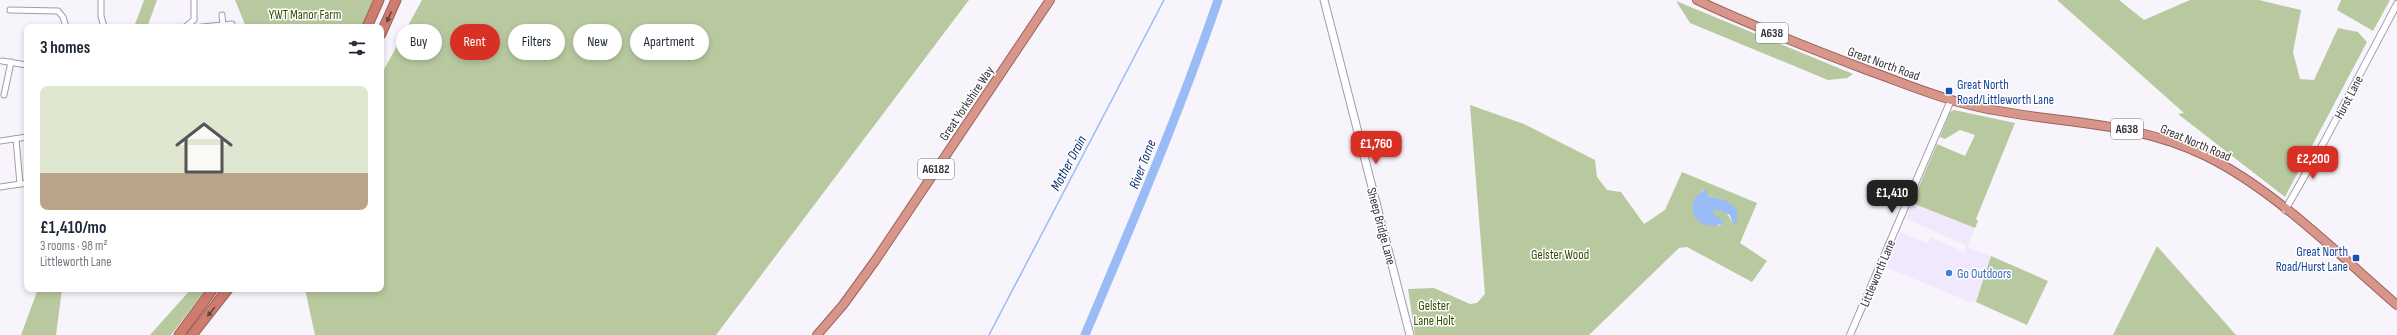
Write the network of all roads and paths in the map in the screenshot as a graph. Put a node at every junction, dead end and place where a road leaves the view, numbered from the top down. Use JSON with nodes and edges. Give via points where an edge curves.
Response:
{"nodes":[{"id":1,"x":101,"y":0,"type":"edge"},
{"id":2,"x":194,"y":0,"type":"edge"},
{"id":3,"x":380,"y":0,"type":"edge"},
{"id":4,"x":396,"y":0,"type":"edge"},
{"id":5,"x":1050,"y":0,"type":"edge"},
{"id":6,"x":1324,"y":0,"type":"edge"},
{"id":7,"x":1697,"y":0,"type":"edge"},
{"id":8,"x":2397,"y":4,"type":"edge"},
{"id":9,"x":10,"y":10,"type":"dead end"},
{"id":10,"x":222,"y":15,"type":"dead end"},
{"id":11,"x":65,"y":24,"type":"edge"},
{"id":12,"x":104,"y":24,"type":"edge"},
{"id":13,"x":191,"y":24,"type":"edge"},
{"id":14,"x":223,"y":24,"type":"joint"},
{"id":15,"x":232,"y":24,"type":"dead end"},
{"id":16,"x":368,"y":24,"type":"edge"},
{"id":17,"x":384,"y":27,"type":"edge"},
{"id":18,"x":2,"y":61,"type":"dead end"},
{"id":19,"x":11,"y":62,"type":"junction"},
{"id":20,"x":24,"y":65,"type":"edge"},
{"id":21,"x":4,"y":95,"type":"dead end"},
{"id":22,"x":1950,"y":100,"type":"junction"},
{"id":23,"x":24,"y":138,"type":"edge"},
{"id":24,"x":16,"y":139,"type":"junction"},
{"id":25,"x":0,"y":141,"type":"edge"},
{"id":26,"x":24,"y":183,"type":"edge"},
{"id":27,"x":20,"y":184,"type":"junction"},
{"id":28,"x":0,"y":187,"type":"edge"},
{"id":29,"x":2285,"y":210,"type":"junction"},
{"id":30,"x":211,"y":292,"type":"edge"},
{"id":31,"x":226,"y":292,"type":"edge"},
{"id":32,"x":2397,"y":305,"type":"edge"},
{"id":33,"x":179,"y":335,"type":"edge"},
{"id":34,"x":192,"y":335,"type":"edge"},
{"id":35,"x":817,"y":335,"type":"edge"},
{"id":36,"x":1410,"y":335,"type":"edge"},
{"id":37,"x":1850,"y":335,"type":"edge"}],
"edges":[{"from":1,"to":12,"type":"street"},
{"from":2,"to":13,"type":"street","via":[[196,14]]},
{"from":3,"to":16,"type":"highway"},
{"from":4,"to":17,"type":"highway","one_way":true},
{"from":5,"to":35,"type":"highway","name":"Great Yorkshire Way","number":"A6182","via":[[875,261],[844,305]]},
{"from":6,"to":36,"type":"main road","name":"Sheep Bridge Lane"},
{"from":7,"to":22,"type":"highway","name":"Great North Road","number":"A638","via":[[1756,26]]},
{"from":8,"to":29,"type":"street","name":"Hurst Lane"},
{"from":9,"to":11,"type":"street","via":[[58,11]]},
{"from":10,"to":14,"type":"street"},
{"from":14,"to":15,"type":"street"},
{"from":18,"to":19,"type":"street"},
{"from":19,"to":20,"type":"street"},
{"from":19,"to":21,"type":"street"},
{"from":22,"to":29,"type":"highway","name":"Great North Road","number":"A638","via":[[2012,113],[2101,124],[2159,137],[2230,169]]},
{"from":22,"to":37,"type":"street","name":"Littleworth Lane"},
{"from":23,"to":24,"type":"street"},
{"from":24,"to":25,"type":"street"},
{"from":24,"to":27,"type":"street"},
{"from":26,"to":27,"type":"street"},
{"from":27,"to":28,"type":"street"},
{"from":29,"to":32,"type":"highway","name":"Great North Road","number":"A638"},
{"from":30,"to":33,"type":"highway"},
{"from":31,"to":34,"type":"highway","one_way":true}]}
